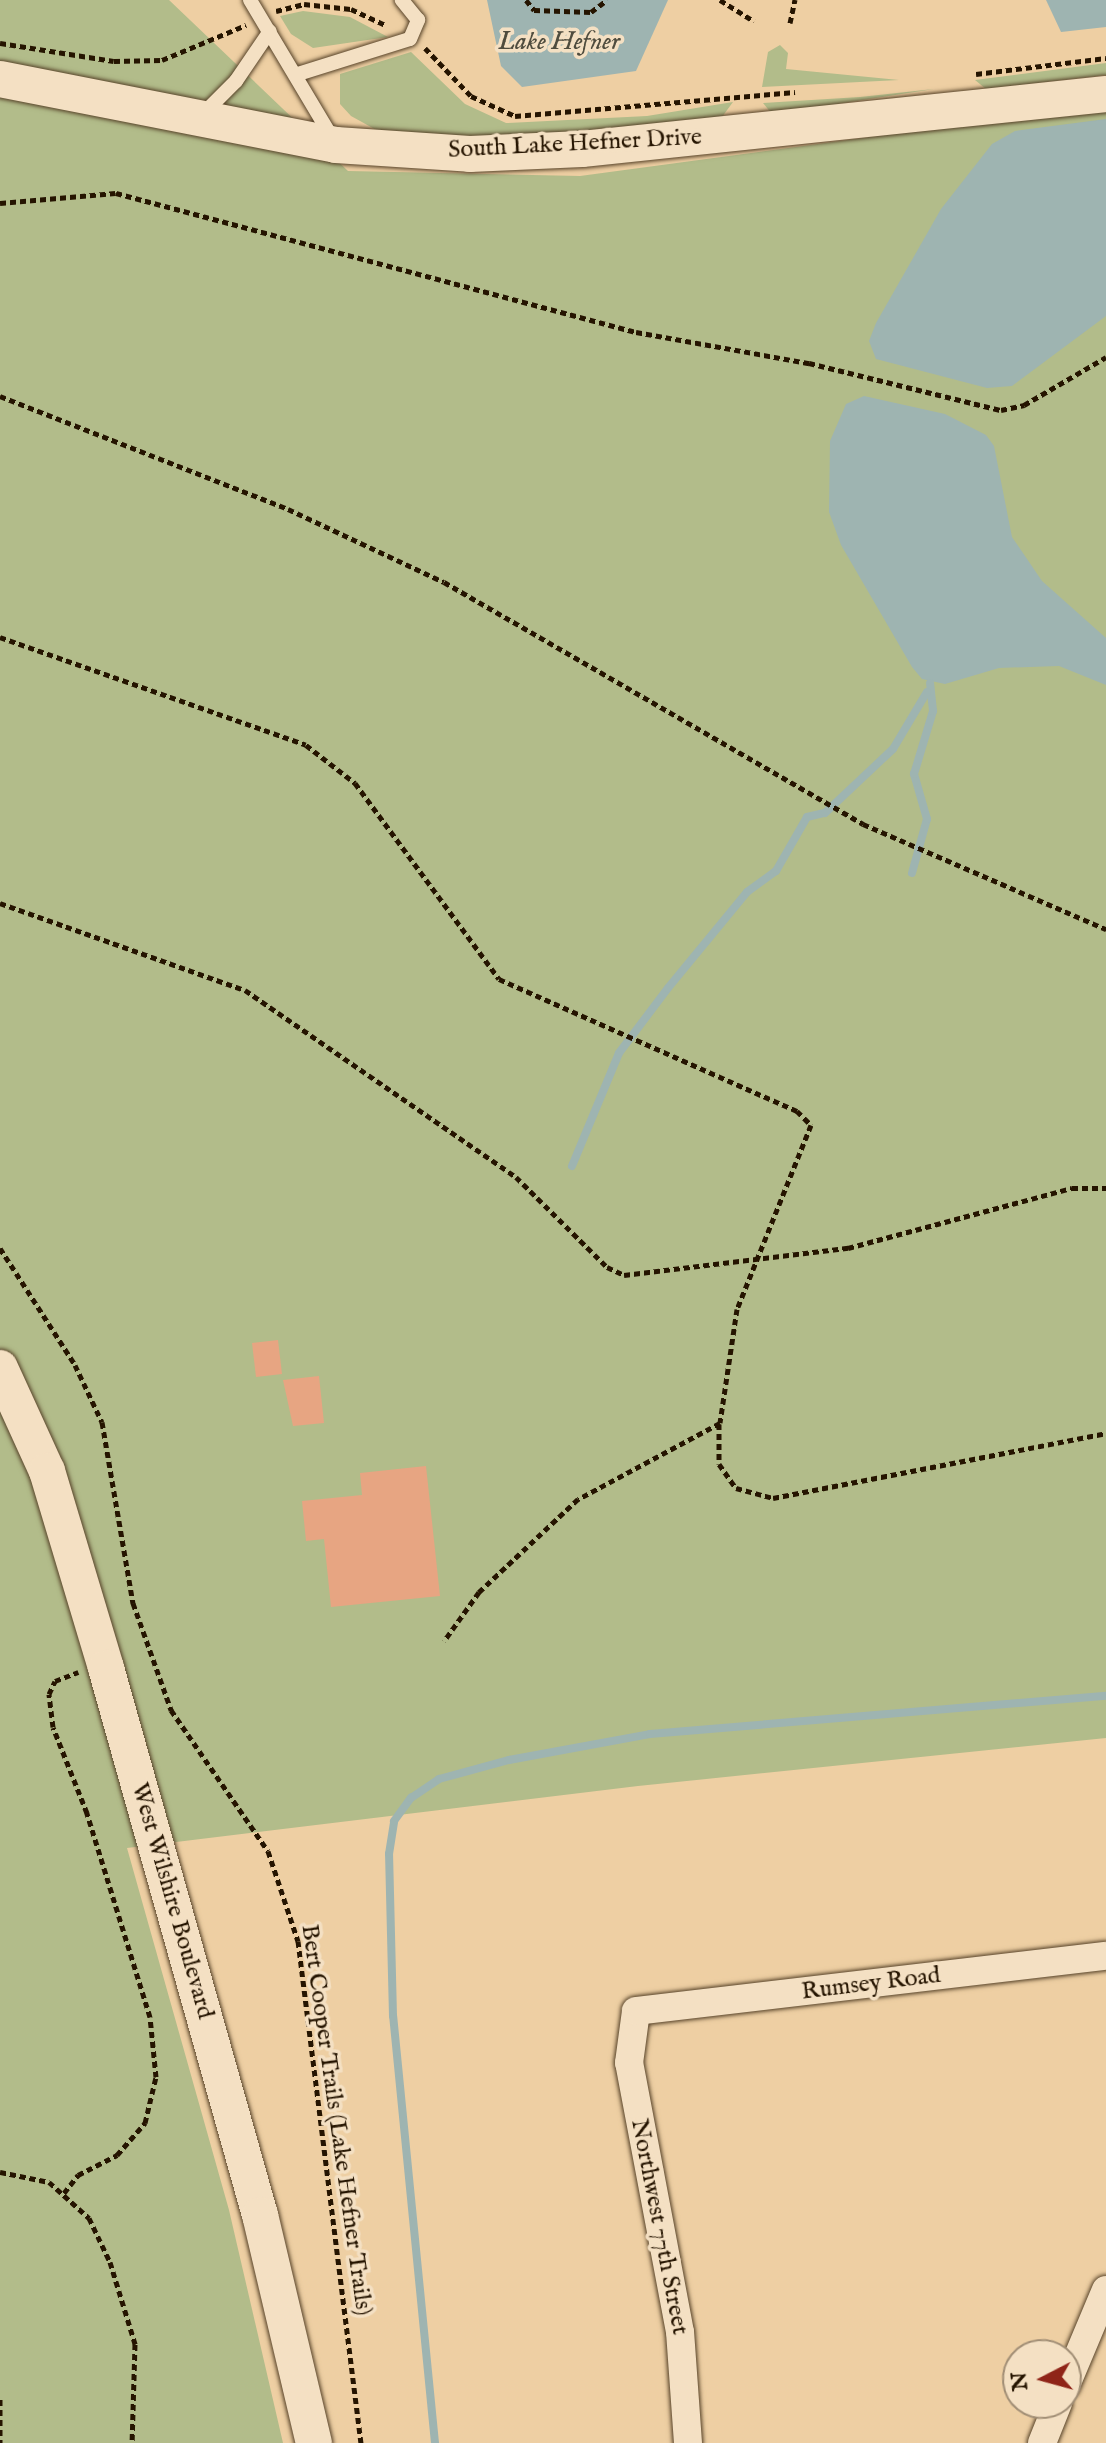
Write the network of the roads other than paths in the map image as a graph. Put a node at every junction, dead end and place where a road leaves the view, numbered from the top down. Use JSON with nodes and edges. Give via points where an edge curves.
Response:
{"nodes":[{"id":1,"x":250,"y":0,"type":"edge"},
{"id":2,"x":402,"y":0,"type":"edge"},
{"id":3,"x":270,"y":31,"type":"junction"},
{"id":4,"x":298,"y":74,"type":"junction"},
{"id":5,"x":0,"y":79,"type":"edge"},
{"id":6,"x":1106,"y":94,"type":"edge"},
{"id":7,"x":196,"y":120,"type":"junction"},
{"id":8,"x":336,"y":145,"type":"junction"},
{"id":9,"x":0,"y":1368,"type":"edge"},
{"id":10,"x":1106,"y":1956,"type":"edge"},
{"id":11,"x":636,"y":2011,"type":"joint"},
{"id":12,"x":1106,"y":2290,"type":"edge"},
{"id":13,"x":1082,"y":2347,"type":"edge"},
{"id":14,"x":1052,"y":2419,"type":"edge"},
{"id":15,"x":314,"y":2443,"type":"edge"},
{"id":16,"x":688,"y":2443,"type":"edge"},
{"id":17,"x":1042,"y":2443,"type":"edge"}],
"edges":[{"from":1,"to":3,"type":"lane"},
{"from":2,"to":4,"type":"lane","via":[[418,20],[410,39]]},
{"from":3,"to":4,"type":"lane"},
{"from":3,"to":7,"type":"lane","via":[[223,97]]},
{"from":4,"to":8,"type":"lane"},
{"from":5,"to":7,"type":"street","name":"South Lake Hefner Drive"},
{"from":6,"to":8,"type":"street","name":"South Lake Hefner Drive","via":[[536,152]]},
{"from":7,"to":8,"type":"street","name":"South Lake Hefner Drive"},
{"from":9,"to":15,"type":"street","name":"West Wilshire Boulevard","via":[[47,1471],[106,1668],[260,2215]]},
{"from":10,"to":11,"type":"street","name":"Rumsey Road"},
{"from":11,"to":16,"type":"street","name":"Northwest 77th Street","via":[[629,2063],[680,2332]]},
{"from":12,"to":13,"type":"street"},
{"from":14,"to":17,"type":"street"}]}
